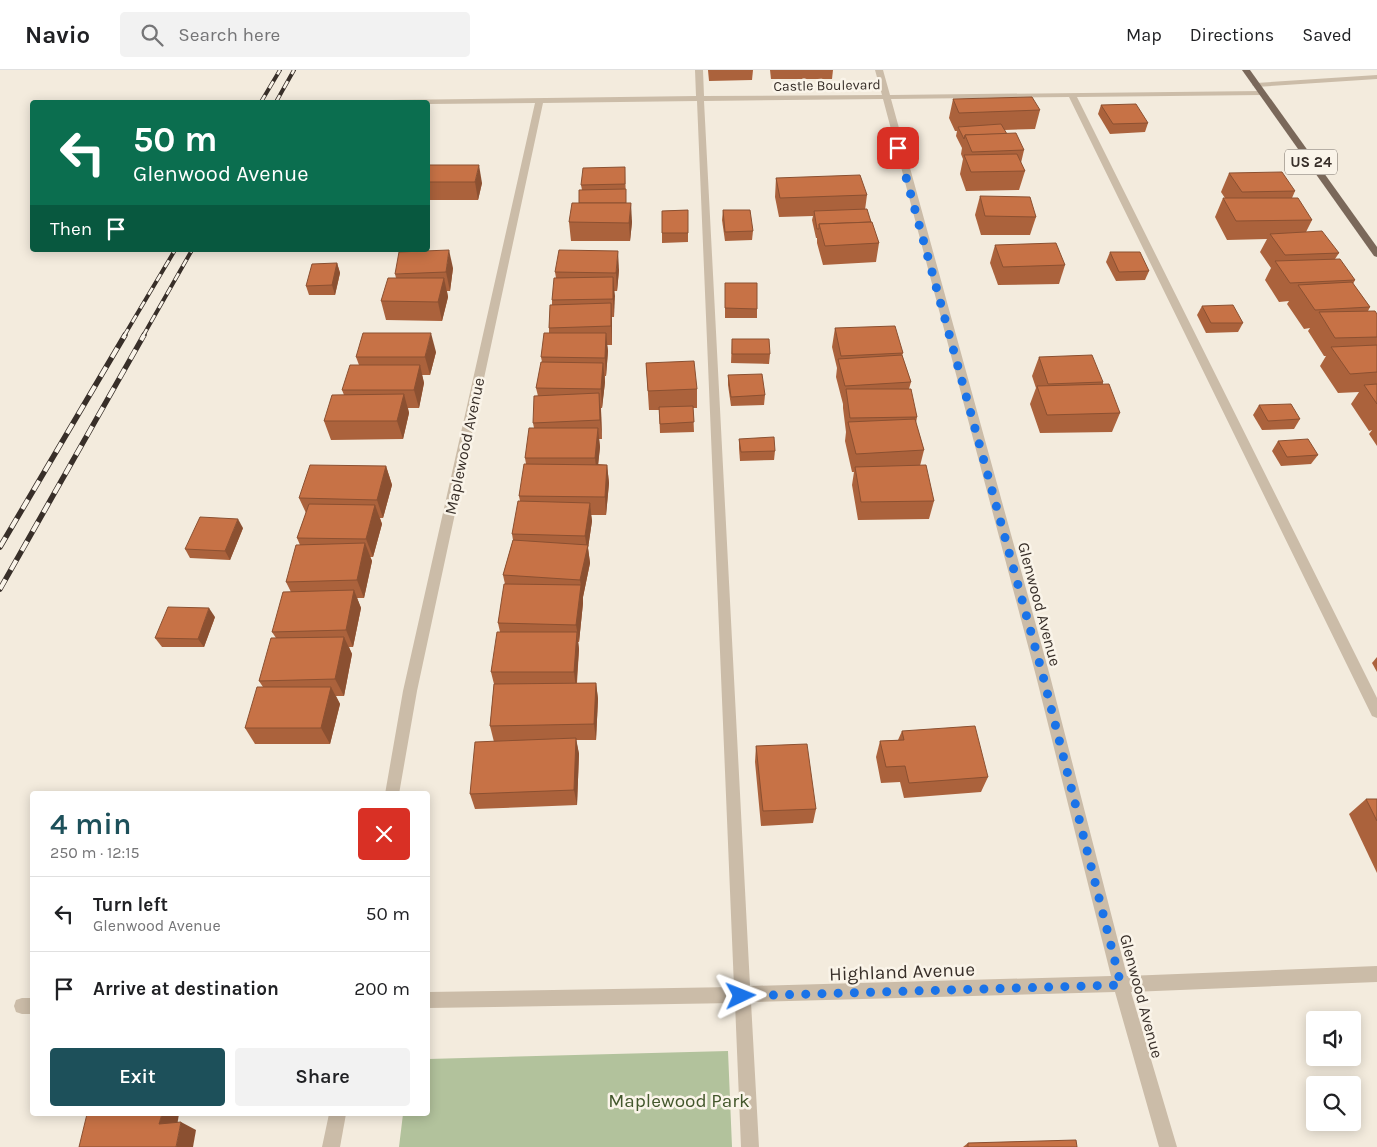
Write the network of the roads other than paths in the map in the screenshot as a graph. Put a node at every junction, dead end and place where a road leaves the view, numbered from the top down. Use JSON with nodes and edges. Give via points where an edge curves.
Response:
{"nodes":[{"id":1,"x":699,"y":70,"type":"edge"},
{"id":2,"x":879,"y":70,"type":"edge"},
{"id":3,"x":1246,"y":70,"type":"edge"},
{"id":4,"x":1377,"y":77,"type":"edge"},
{"id":5,"x":1259,"y":89,"type":"junction"},
{"id":6,"x":1072,"y":95,"type":"junction"},
{"id":7,"x":884,"y":96,"type":"junction"},
{"id":8,"x":700,"y":98,"type":"junction"},
{"id":9,"x":540,"y":100,"type":"junction"},
{"id":10,"x":430,"y":101,"type":"edge"},
{"id":11,"x":1377,"y":254,"type":"edge"},
{"id":12,"x":1377,"y":712,"type":"edge"},
{"id":13,"x":393,"y":791,"type":"edge"},
{"id":14,"x":1377,"y":974,"type":"edge"},
{"id":15,"x":1121,"y":985,"type":"junction"},
{"id":16,"x":741,"y":996,"type":"junction"},
{"id":17,"x":430,"y":1000,"type":"edge"},
{"id":18,"x":336,"y":1116,"type":"edge"},
{"id":19,"x":331,"y":1147,"type":"edge"},
{"id":20,"x":750,"y":1147,"type":"edge"},
{"id":21,"x":1168,"y":1147,"type":"edge"}],
"edges":[{"from":1,"to":8,"type":"street"},
{"from":2,"to":7,"type":"street","name":"Glenwood Avenue"},
{"from":3,"to":5,"type":"main road","number":"US 24"},
{"from":4,"to":5,"type":"street","name":"Castle Boulevard"},
{"from":5,"to":6,"type":"street","name":"Castle Boulevard"},
{"from":5,"to":11,"type":"main road","number":"US 24"},
{"from":6,"to":7,"type":"street","name":"Castle Boulevard"},
{"from":6,"to":12,"type":"street"},
{"from":7,"to":8,"type":"street","name":"Castle Boulevard"},
{"from":7,"to":15,"type":"street","name":"Glenwood Avenue","via":[[1043,676]]},
{"from":8,"to":9,"type":"street","name":"Castle Boulevard"},
{"from":8,"to":16,"type":"street"},
{"from":9,"to":10,"type":"street","name":"Castle Boulevard"},
{"from":9,"to":13,"type":"street","name":"Maplewood Avenue","via":[[410,691]]},
{"from":14,"to":15,"type":"street","name":"Highland Avenue"},
{"from":15,"to":16,"type":"street","name":"Highland Avenue"},
{"from":15,"to":21,"type":"street","name":"Glenwood Avenue"},
{"from":16,"to":17,"type":"street","name":"Highland Avenue"},
{"from":16,"to":20,"type":"street"},
{"from":18,"to":19,"type":"street"}]}
